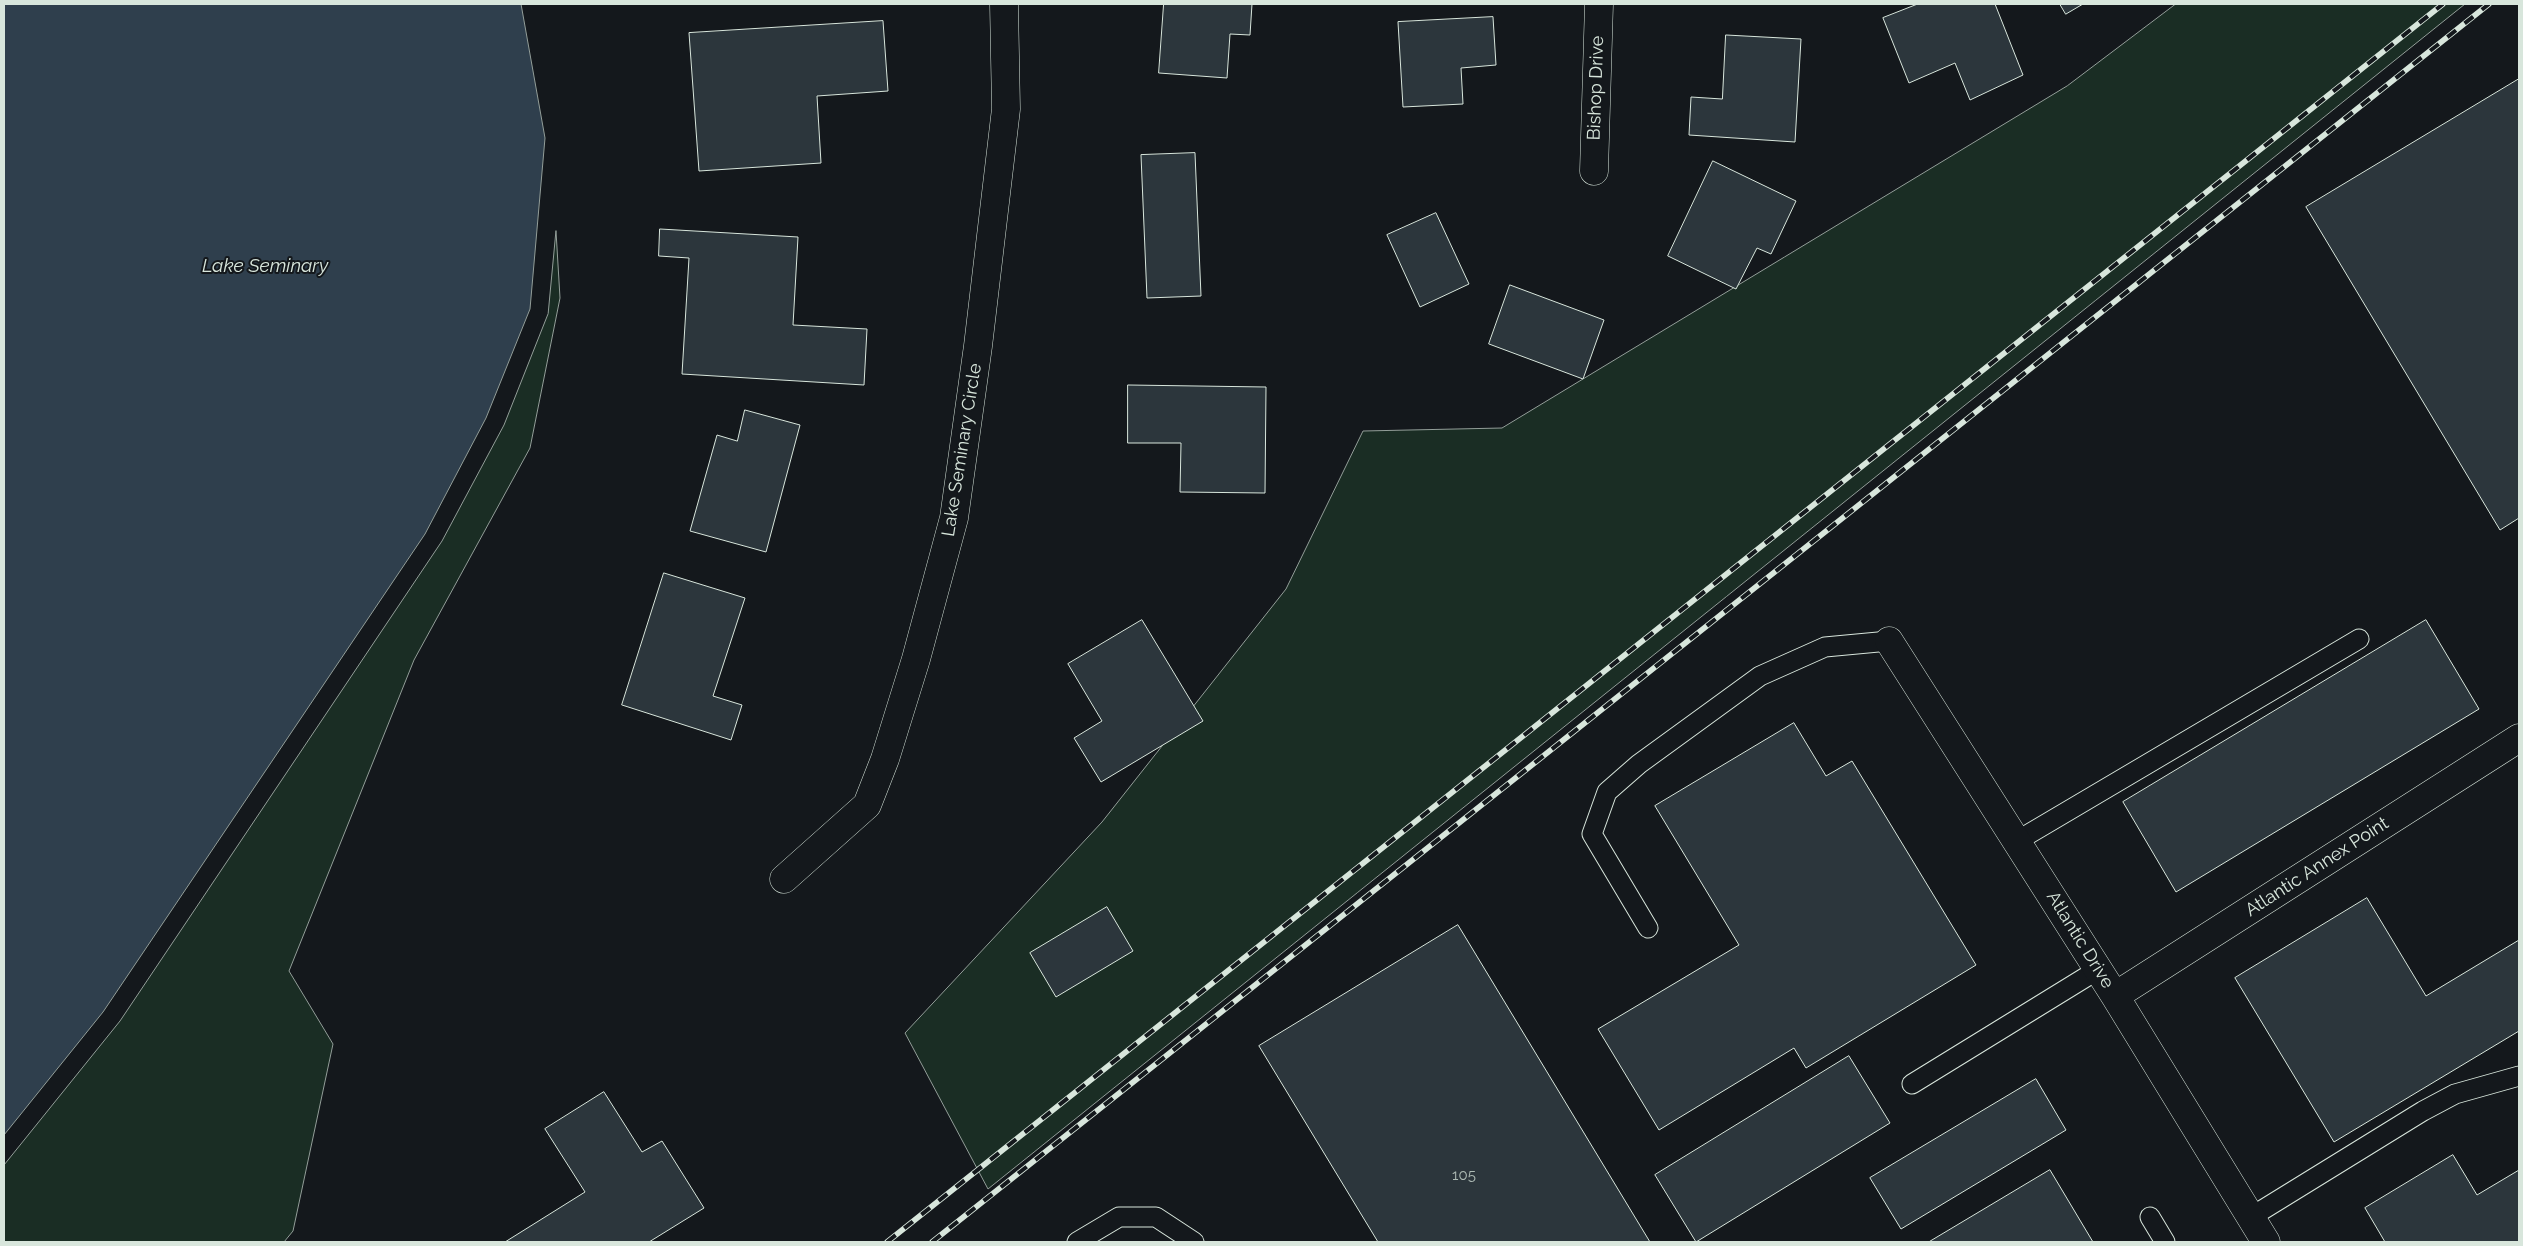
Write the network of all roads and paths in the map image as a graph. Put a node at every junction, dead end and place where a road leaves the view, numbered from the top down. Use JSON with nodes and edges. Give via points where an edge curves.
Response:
{"nodes":[{"id":1,"x":1004,"y":4,"type":"edge"},
{"id":2,"x":1599,"y":4,"type":"edge"},
{"id":3,"x":1594,"y":171,"type":"dead end"},
{"id":4,"x":2359,"y":640,"type":"dead end"},
{"id":5,"x":1890,"y":641,"type":"joint"},
{"id":6,"x":2519,"y":738,"type":"edge"},
{"id":7,"x":2017,"y":841,"type":"junction"},
{"id":8,"x":784,"y":879,"type":"dead end"},
{"id":9,"x":1648,"y":928,"type":"dead end"},
{"id":10,"x":2099,"y":969,"type":"junction"},
{"id":11,"x":2115,"y":996,"type":"junction"},
{"id":12,"x":2519,"y":1076,"type":"edge"},
{"id":13,"x":1912,"y":1084,"type":"dead end"},
{"id":14,"x":2150,"y":1217,"type":"dead end"},
{"id":15,"x":2251,"y":1217,"type":"junction"},
{"id":16,"x":1077,"y":1242,"type":"edge"},
{"id":17,"x":1194,"y":1242,"type":"edge"},
{"id":18,"x":2165,"y":1242,"type":"edge"},
{"id":19,"x":2266,"y":1242,"type":"edge"}],
"edges":[{"from":1,"to":8,"type":"street","name":"Lake Seminary Circle","via":[[1006,109],[954,518],[913,668],[867,805]]},
{"from":2,"to":3,"type":"street","name":"Bishop Drive"},
{"from":4,"to":7,"type":"lane"},
{"from":5,"to":7,"type":"street","name":"Atlantic Drive"},
{"from":5,"to":9,"type":"lane","via":[[1825,647],[1760,676],[1607,792],[1592,834]]},
{"from":6,"to":11,"type":"street","name":"Atlantic Annex Point"},
{"from":7,"to":10,"type":"street","name":"Atlantic Drive"},
{"from":10,"to":11,"type":"street","name":"Atlantic Drive"},
{"from":10,"to":13,"type":"lane"},
{"from":11,"to":15,"type":"street","name":"Atlantic Drive"},
{"from":12,"to":15,"type":"lane","via":[[2456,1094],[2423,1111]]},
{"from":14,"to":18,"type":"lane"},
{"from":15,"to":19,"type":"street","name":"Atlantic Drive"},
{"from":16,"to":17,"type":"lane","via":[[1119,1217],[1156,1217]]}]}
